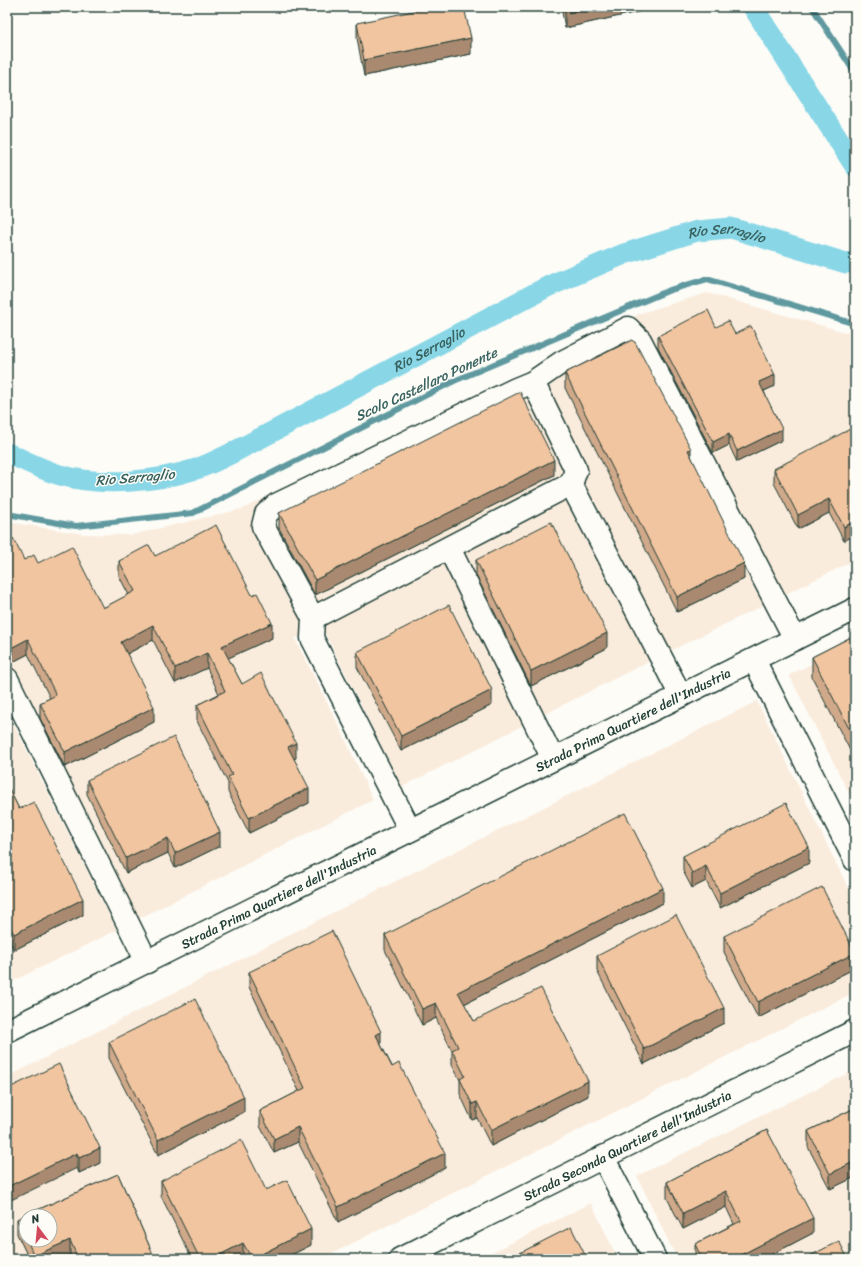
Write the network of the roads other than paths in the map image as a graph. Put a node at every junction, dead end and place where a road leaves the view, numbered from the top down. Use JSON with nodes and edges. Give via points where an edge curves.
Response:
{"nodes":[{"id":1,"x":533,"y":382,"type":"junction"},
{"id":2,"x":571,"y":484,"type":"junction"},
{"id":3,"x":449,"y":548,"type":"junction"},
{"id":4,"x":855,"y":609,"type":"edge"},
{"id":5,"x":312,"y":628,"type":"junction"},
{"id":6,"x":795,"y":639,"type":"junction"},
{"id":7,"x":754,"y":660,"type":"junction"},
{"id":8,"x":7,"y":679,"type":"edge"},
{"id":9,"x":681,"y":696,"type":"junction"},
{"id":10,"x":553,"y":759,"type":"junction"},
{"id":11,"x":410,"y":830,"type":"junction"},
{"id":12,"x":855,"y":860,"type":"edge"},
{"id":13,"x":147,"y":962,"type":"junction"},
{"id":14,"x":7,"y":1031,"type":"edge"},
{"id":15,"x":855,"y":1031,"type":"edge"},
{"id":16,"x":603,"y":1157,"type":"junction"},
{"id":17,"x":400,"y":1259,"type":"edge"},
{"id":18,"x":655,"y":1259,"type":"edge"}],
"edges":[{"from":1,"to":2,"type":"street","via":[[576,470]]},
{"from":1,"to":5,"type":"street","via":[[276,505],[266,514],[263,526]]},
{"from":1,"to":6,"type":"street","via":[[562,362],[628,328],[640,340]]},
{"from":2,"to":3,"type":"street"},
{"from":2,"to":9,"type":"street"},
{"from":3,"to":5,"type":"street"},
{"from":3,"to":10,"type":"street"},
{"from":4,"to":6,"type":"street","name":"Strada Prima Quartiere dell'Industria"},
{"from":5,"to":11,"type":"street"},
{"from":6,"to":7,"type":"street","name":"Strada Prima Quartiere dell'Industria"},
{"from":7,"to":9,"type":"street","name":"Strada Prima Quartiere dell'Industria"},
{"from":7,"to":12,"type":"street"},
{"from":8,"to":13,"type":"street"},
{"from":9,"to":10,"type":"street","name":"Strada Prima Quartiere dell'Industria"},
{"from":10,"to":11,"type":"street","name":"Strada Prima Quartiere dell'Industria"},
{"from":11,"to":13,"type":"street","name":"Strada Prima Quartiere dell'Industria"},
{"from":13,"to":14,"type":"street","name":"Strada Prima Quartiere dell'Industria"},
{"from":15,"to":16,"type":"street","name":"Strada Seconda Quartiere dell'Industria"},
{"from":16,"to":17,"type":"street","name":"Strada Seconda Quartiere dell'Industria"},
{"from":16,"to":18,"type":"street"}]}
